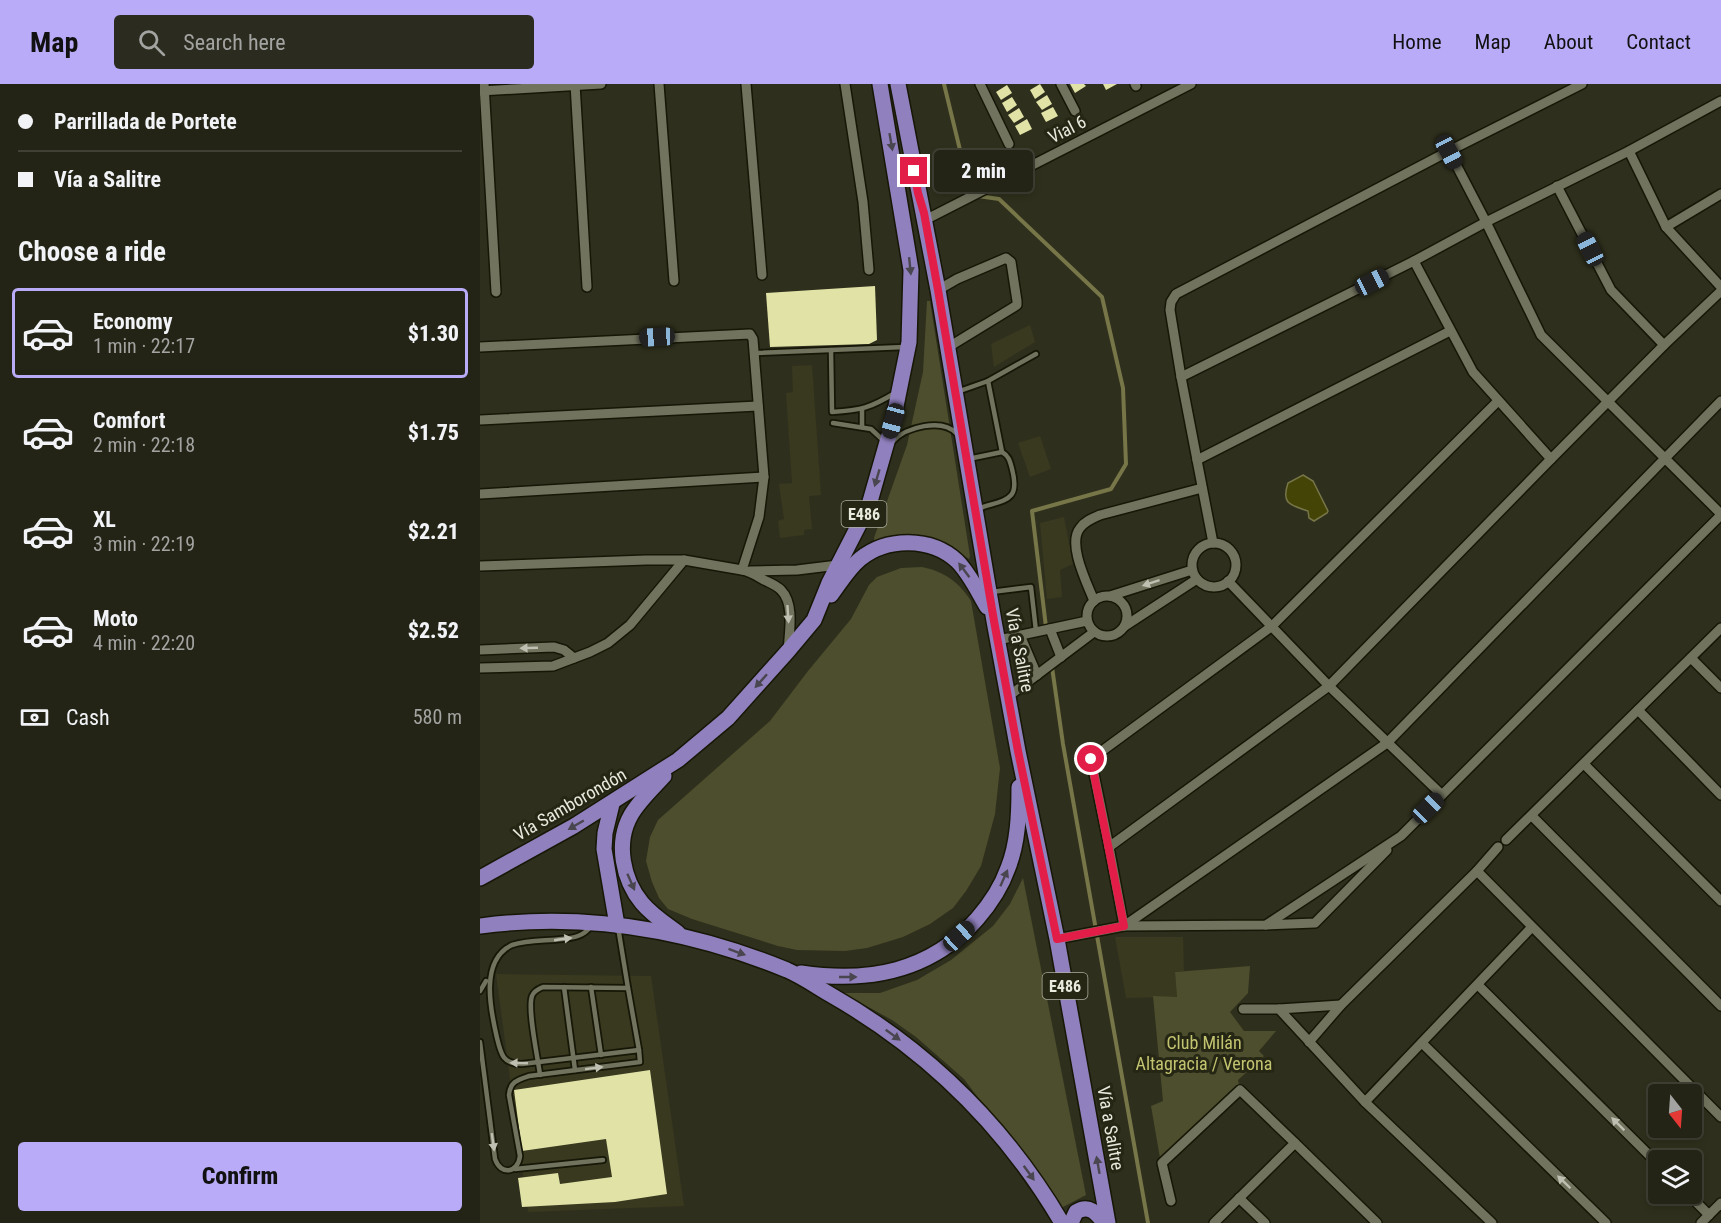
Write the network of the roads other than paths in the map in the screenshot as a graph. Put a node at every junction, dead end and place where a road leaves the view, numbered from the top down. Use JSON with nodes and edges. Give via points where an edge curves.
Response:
{"nodes":[{"id":1,"x":601,"y":84,"type":"edge"},
{"id":2,"x":659,"y":84,"type":"edge"},
{"id":3,"x":746,"y":84,"type":"edge"},
{"id":4,"x":846,"y":84,"type":"edge"},
{"id":5,"x":880,"y":84,"type":"edge"},
{"id":6,"x":898,"y":84,"type":"edge"},
{"id":7,"x":980,"y":84,"type":"edge"},
{"id":8,"x":1061,"y":84,"type":"edge"},
{"id":9,"x":1191,"y":84,"type":"edge"},
{"id":10,"x":1582,"y":84,"type":"edge"},
{"id":11,"x":575,"y":85,"type":"edge"},
{"id":12,"x":483,"y":88,"type":"edge"},
{"id":13,"x":1721,"y":101,"type":"edge"},
{"id":14,"x":1075,"y":111,"type":"dead end"},
{"id":15,"x":1009,"y":144,"type":"dead end"},
{"id":16,"x":1629,"y":150,"type":"junction"},
{"id":17,"x":1449,"y":152,"type":"junction"},
{"id":18,"x":1557,"y":186,"type":"junction"},
{"id":19,"x":1721,"y":194,"type":"edge"},
{"id":20,"x":925,"y":220,"type":"junction"},
{"id":21,"x":1486,"y":222,"type":"junction"},
{"id":22,"x":1666,"y":227,"type":"junction"},
{"id":23,"x":1414,"y":261,"type":"junction"},
{"id":24,"x":869,"y":270,"type":"dead end"},
{"id":25,"x":762,"y":275,"type":"dead end"},
{"id":26,"x":674,"y":281,"type":"dead end"},
{"id":27,"x":587,"y":287,"type":"dead end"},
{"id":28,"x":1721,"y":289,"type":"edge"},
{"id":29,"x":938,"y":290,"type":"junction"},
{"id":30,"x":496,"y":292,"type":"dead end"},
{"id":31,"x":1450,"y":331,"type":"junction"},
{"id":32,"x":1664,"y":345,"type":"junction"},
{"id":33,"x":480,"y":347,"type":"edge"},
{"id":34,"x":908,"y":347,"type":"junction"},
{"id":35,"x":947,"y":348,"type":"junction"},
{"id":36,"x":831,"y":350,"type":"junction"},
{"id":37,"x":754,"y":354,"type":"junction"},
{"id":38,"x":1036,"y":354,"type":"dead end"},
{"id":39,"x":1181,"y":377,"type":"junction"},
{"id":40,"x":988,"y":381,"type":"junction"},
{"id":41,"x":898,"y":392,"type":"junction"},
{"id":42,"x":955,"y":393,"type":"junction"},
{"id":43,"x":1498,"y":401,"type":"junction"},
{"id":44,"x":1721,"y":401,"type":"edge"},
{"id":45,"x":1609,"y":402,"type":"junction"},
{"id":46,"x":758,"y":406,"type":"junction"},
{"id":47,"x":862,"y":409,"type":"junction"},
{"id":48,"x":480,"y":420,"type":"edge"},
{"id":49,"x":833,"y":423,"type":"dead end"},
{"id":50,"x":862,"y":427,"type":"junction"},
{"id":51,"x":886,"y":449,"type":"junction"},
{"id":52,"x":965,"y":452,"type":"junction"},
{"id":53,"x":1002,"y":452,"type":"junction"},
{"id":54,"x":1666,"y":458,"type":"junction"},
{"id":55,"x":1551,"y":459,"type":"junction"},
{"id":56,"x":1197,"y":460,"type":"junction"},
{"id":57,"x":764,"y":477,"type":"junction"},
{"id":58,"x":1202,"y":488,"type":"junction"},
{"id":59,"x":480,"y":494,"type":"edge"},
{"id":60,"x":975,"y":510,"type":"junction"},
{"id":61,"x":1721,"y":515,"type":"edge"},
{"id":62,"x":1213,"y":543,"type":"junction"},
{"id":63,"x":684,"y":560,"type":"junction"},
{"id":64,"x":837,"y":565,"type":"junction"},
{"id":65,"x":480,"y":566,"type":"edge"},
{"id":66,"x":745,"y":570,"type":"junction"},
{"id":67,"x":1192,"y":570,"type":"junction"},
{"id":68,"x":1197,"y":579,"type":"junction"},
{"id":69,"x":1228,"y":581,"type":"junction"},
{"id":70,"x":989,"y":592,"type":"junction"},
{"id":71,"x":1110,"y":596,"type":"junction"},
{"id":72,"x":1094,"y":601,"type":"junction"},
{"id":73,"x":814,"y":621,"type":"junction"},
{"id":74,"x":994,"y":621,"type":"junction"},
{"id":75,"x":1087,"y":621,"type":"junction"},
{"id":76,"x":1125,"y":626,"type":"junction"},
{"id":77,"x":1271,"y":627,"type":"junction"},
{"id":78,"x":1721,"y":628,"type":"edge"},
{"id":79,"x":1050,"y":629,"type":"junction"},
{"id":80,"x":1036,"y":632,"type":"junction"},
{"id":81,"x":1094,"y":632,"type":"junction"},
{"id":82,"x":1020,"y":635,"type":"junction"},
{"id":83,"x":998,"y":640,"type":"junction"},
{"id":84,"x":480,"y":650,"type":"edge"},
{"id":85,"x":788,"y":651,"type":"junction"},
{"id":86,"x":1061,"y":657,"type":"junction"},
{"id":87,"x":574,"y":658,"type":"junction"},
{"id":88,"x":1691,"y":658,"type":"junction"},
{"id":89,"x":480,"y":668,"type":"edge"},
{"id":90,"x":1037,"y":675,"type":"junction"},
{"id":91,"x":1329,"y":686,"type":"junction"},
{"id":92,"x":1721,"y":688,"type":"edge"},
{"id":93,"x":1009,"y":696,"type":"junction"},
{"id":94,"x":1638,"y":710,"type":"junction"},
{"id":95,"x":1387,"y":743,"type":"junction"},
{"id":96,"x":1018,"y":751,"type":"junction"},
{"id":97,"x":678,"y":760,"type":"junction"},
{"id":98,"x":1584,"y":764,"type":"junction"},
{"id":99,"x":1442,"y":795,"type":"junction"},
{"id":100,"x":1721,"y":795,"type":"edge"},
{"id":101,"x":612,"y":804,"type":"junction"},
{"id":102,"x":1532,"y":816,"type":"junction"},
{"id":103,"x":1401,"y":836,"type":"junction"},
{"id":104,"x":1506,"y":840,"type":"dead end"},
{"id":105,"x":1109,"y":846,"type":"junction"},
{"id":106,"x":1498,"y":847,"type":"dead end"},
{"id":107,"x":1477,"y":871,"type":"junction"},
{"id":108,"x":480,"y":878,"type":"edge"},
{"id":109,"x":1721,"y":902,"type":"edge"},
{"id":110,"x":593,"y":923,"type":"junction"},
{"id":111,"x":617,"y":925,"type":"junction"},
{"id":112,"x":1266,"y":925,"type":"junction"},
{"id":113,"x":480,"y":926,"type":"edge"},
{"id":114,"x":1124,"y":926,"type":"junction"},
{"id":115,"x":1532,"y":927,"type":"junction"},
{"id":116,"x":683,"y":936,"type":"junction"},
{"id":117,"x":1057,"y":939,"type":"junction"},
{"id":118,"x":790,"y":971,"type":"junction"},
{"id":119,"x":487,"y":979,"type":"junction"},
{"id":120,"x":1478,"y":985,"type":"junction"},
{"id":121,"x":564,"y":987,"type":"junction"},
{"id":122,"x":591,"y":987,"type":"junction"},
{"id":123,"x":628,"y":988,"type":"junction"},
{"id":124,"x":480,"y":991,"type":"edge"},
{"id":125,"x":1341,"y":1005,"type":"junction"},
{"id":126,"x":1721,"y":1006,"type":"edge"},
{"id":127,"x":1243,"y":1009,"type":"dead end"},
{"id":128,"x":1279,"y":1009,"type":"junction"},
{"id":129,"x":480,"y":1042,"type":"edge"},
{"id":130,"x":1309,"y":1042,"type":"junction"},
{"id":131,"x":1422,"y":1043,"type":"junction"},
{"id":132,"x":639,"y":1050,"type":"junction"},
{"id":133,"x":601,"y":1055,"type":"junction"},
{"id":134,"x":574,"y":1058,"type":"junction"},
{"id":135,"x":538,"y":1061,"type":"junction"},
{"id":136,"x":575,"y":1070,"type":"junction"},
{"id":137,"x":540,"y":1075,"type":"junction"},
{"id":138,"x":1365,"y":1102,"type":"junction"},
{"id":139,"x":1721,"y":1117,"type":"edge"},
{"id":140,"x":1295,"y":1143,"type":"junction"},
{"id":141,"x":1648,"y":1154,"type":"edge"},
{"id":142,"x":603,"y":1160,"type":"dead end"},
{"id":143,"x":515,"y":1169,"type":"junction"},
{"id":144,"x":1239,"y":1198,"type":"junction"},
{"id":145,"x":1171,"y":1201,"type":"dead end"},
{"id":146,"x":1721,"y":1203,"type":"edge"},
{"id":147,"x":1698,"y":1204,"type":"edge"},
{"id":148,"x":1709,"y":1215,"type":"junction"},
{"id":149,"x":1062,"y":1223,"type":"edge"},
{"id":150,"x":1071,"y":1223,"type":"edge"},
{"id":151,"x":1106,"y":1223,"type":"edge"},
{"id":152,"x":1214,"y":1223,"type":"edge"},
{"id":153,"x":1265,"y":1223,"type":"edge"},
{"id":154,"x":1377,"y":1223,"type":"edge"},
{"id":155,"x":1492,"y":1223,"type":"edge"},
{"id":156,"x":1606,"y":1223,"type":"edge"},
{"id":157,"x":1701,"y":1223,"type":"edge"}],
"edges":[{"from":1,"to":11,"type":"street"},
{"from":2,"to":26,"type":"street"},
{"from":3,"to":25,"type":"street"},
{"from":4,"to":24,"type":"street"},
{"from":5,"to":34,"type":"main road","number":"E486","one_way":true,"via":[[911,270]]},
{"from":6,"to":20,"type":"main road","name":"Vía a Salitre","number":"E486"},
{"from":7,"to":15,"type":"street"},
{"from":8,"to":14,"type":"street"},
{"from":9,"to":20,"type":"street","name":"Vial 6"},
{"from":10,"to":17,"type":"street"},
{"from":11,"to":12,"type":"street"},
{"from":11,"to":27,"type":"street"},
{"from":12,"to":30,"type":"street"},
{"from":13,"to":16,"type":"street"},
{"from":16,"to":18,"type":"street"},
{"from":16,"to":22,"type":"street"},
{"from":17,"to":21,"type":"street"},
{"from":17,"to":39,"type":"street","via":[[1176,294],[1170,310]]},
{"from":18,"to":21,"type":"street"},
{"from":18,"to":32,"type":"street","via":[[1611,290]]},
{"from":19,"to":22,"type":"street"},
{"from":20,"to":29,"type":"main road","name":"Vía a Salitre","number":"E486"},
{"from":21,"to":23,"type":"street"},
{"from":21,"to":45,"type":"street","via":[[1541,334]]},
{"from":22,"to":28,"type":"street"},
{"from":23,"to":31,"type":"street"},
{"from":23,"to":39,"type":"street"},
{"from":28,"to":32,"type":"street"},
{"from":29,"to":35,"type":"main road","name":"Vía a Salitre","number":"E486"},
{"from":29,"to":35,"type":"street","via":[[1006,258],[1011,262],[1017,305]]},
{"from":31,"to":43,"type":"street","via":[[1473,372]]},
{"from":31,"to":56,"type":"street"},
{"from":32,"to":45,"type":"street"},
{"from":33,"to":37,"type":"street","via":[[746,333],[753,339]]},
{"from":34,"to":36,"type":"lane"},
{"from":34,"to":41,"type":"main road","number":"E486"},
{"from":35,"to":42,"type":"main road","name":"Vía a Salitre","number":"E486"},
{"from":36,"to":37,"type":"lane"},
{"from":36,"to":47,"type":"lane","via":[[832,412]]},
{"from":37,"to":46,"type":"street"},
{"from":38,"to":40,"type":"lane"},
{"from":39,"to":56,"type":"street"},
{"from":40,"to":42,"type":"lane"},
{"from":40,"to":53,"type":"lane"},
{"from":41,"to":47,"type":"lane"},
{"from":41,"to":51,"type":"main road","number":"E486"},
{"from":42,"to":52,"type":"main road","name":"Vía a Salitre","number":"E486"},
{"from":43,"to":55,"type":"street"},
{"from":43,"to":77,"type":"street"},
{"from":44,"to":54,"type":"street"},
{"from":45,"to":54,"type":"street"},
{"from":45,"to":55,"type":"street"},
{"from":46,"to":48,"type":"street"},
{"from":46,"to":57,"type":"street"},
{"from":47,"to":50,"type":"lane"},
{"from":49,"to":50,"type":"lane"},
{"from":50,"to":51,"type":"lane","via":[[876,432]]},
{"from":51,"to":52,"type":"lane","via":[[905,431],[940,425],[955,430]]},
{"from":51,"to":64,"type":"main road","number":"E486","one_way":true,"via":[[869,504]]},
{"from":52,"to":53,"type":"lane"},
{"from":52,"to":60,"type":"main road","name":"Vía a Salitre","number":"E486"},
{"from":53,"to":60,"type":"lane","via":[[1010,461],[1016,482],[1014,494]]},
{"from":54,"to":61,"type":"street"},
{"from":54,"to":95,"type":"street"},
{"from":55,"to":91,"type":"street"},
{"from":56,"to":58,"type":"street"},
{"from":57,"to":59,"type":"street"},
{"from":57,"to":66,"type":"street","via":[[759,517]]},
{"from":58,"to":62,"type":"street"},
{"from":58,"to":72,"type":"street","via":[[1100,515],[1078,529],[1076,552]]},
{"from":60,"to":70,"type":"main road","name":"Vía a Salitre","number":"E486"},
{"from":61,"to":99,"type":"street"},
{"from":62,"to":67,"type":"street","via":[[1197,552]]},
{"from":62,"to":69,"type":"street","via":[[1227,548],[1235,560]]},
{"from":63,"to":65,"type":"street"},
{"from":63,"to":66,"type":"street"},
{"from":63,"to":87,"type":"street","via":[[630,625],[608,643]]},
{"from":64,"to":66,"type":"street"},
{"from":64,"to":73,"type":"main road","number":"E486"},
{"from":66,"to":85,"type":"street","one_way":true,"via":[[779,588],[785,596],[789,607]]},
{"from":67,"to":68,"type":"street"},
{"from":67,"to":71,"type":"street","one_way":true},
{"from":68,"to":69,"type":"street","via":[[1216,587]]},
{"from":68,"to":76,"type":"street"},
{"from":69,"to":77,"type":"street"},
{"from":70,"to":74,"type":"main road","name":"Vía a Salitre","number":"E486"},
{"from":70,"to":80,"type":"lane","via":[[1031,587]]},
{"from":71,"to":72,"type":"street"},
{"from":71,"to":76,"type":"street","via":[[1126,607]]},
{"from":72,"to":75,"type":"street"},
{"from":74,"to":73,"type":"main road","one_way":true,"via":[[958,562],[940,549],[913,543],[873,550],[860,559],[848,570]]},
{"from":73,"to":85,"type":"main road","number":"E486"},
{"from":74,"to":83,"type":"main road","name":"Vía a Salitre","number":"E486"},
{"from":75,"to":79,"type":"street"},
{"from":75,"to":81,"type":"street"},
{"from":76,"to":81,"type":"street","via":[[1111,637]]},
{"from":77,"to":91,"type":"street"},
{"from":77,"to":105,"type":"street","via":[[1091,759]]},
{"from":78,"to":88,"type":"street"},
{"from":79,"to":80,"type":"street"},
{"from":79,"to":86,"type":"street"},
{"from":80,"to":82,"type":"street"},
{"from":81,"to":86,"type":"street"},
{"from":82,"to":83,"type":"street"},
{"from":82,"to":90,"type":"street"},
{"from":83,"to":93,"type":"main road","name":"Vía a Salitre","number":"E486"},
{"from":87,"to":84,"type":"street","one_way":true,"via":[[554,647]]},
{"from":85,"to":97,"type":"main road","number":"E486","one_way":true,"via":[[728,718]]},
{"from":86,"to":90,"type":"street"},
{"from":87,"to":89,"type":"street","via":[[553,666]]},
{"from":88,"to":92,"type":"street"},
{"from":88,"to":94,"type":"street"},
{"from":90,"to":93,"type":"street"},
{"from":91,"to":95,"type":"street"},
{"from":91,"to":105,"type":"street"},
{"from":93,"to":96,"type":"main road","name":"Vía a Salitre","number":"E486"},
{"from":94,"to":98,"type":"street"},
{"from":94,"to":100,"type":"street"},
{"from":95,"to":99,"type":"street"},
{"from":95,"to":114,"type":"street"},
{"from":96,"to":117,"type":"main road","name":"Vía a Salitre","number":"E486"},
{"from":118,"to":96,"type":"main road","one_way":true,"via":[[857,977],[894,970],[936,953],[968,928],[997,893],[1012,855],[1018,813]]},
{"from":97,"to":101,"type":"main road","name":"Vía Samborondón"},
{"from":97,"to":116,"type":"main road","one_way":true,"via":[[630,816],[622,852],[628,877],[641,902]]},
{"from":98,"to":102,"type":"street"},
{"from":98,"to":109,"type":"street"},
{"from":99,"to":103,"type":"street"},
{"from":101,"to":108,"type":"main road","name":"Vía Samborondón","one_way":true},
{"from":101,"to":111,"type":"main road","via":[[604,849]]},
{"from":102,"to":104,"type":"street"},
{"from":102,"to":126,"type":"street"},
{"from":103,"to":112,"type":"street"},
{"from":103,"to":112,"type":"street","via":[[1315,923]]},
{"from":105,"to":114,"type":"street"},
{"from":106,"to":107,"type":"street"},
{"from":107,"to":115,"type":"street"},
{"from":107,"to":125,"type":"street"},
{"from":110,"to":111,"type":"main road"},
{"from":110,"to":113,"type":"main road","via":[[534,920]]},
{"from":119,"to":110,"type":"lane","one_way":true,"via":[[492,959],[510,946],[580,936]]},
{"from":111,"to":116,"type":"main road"},
{"from":111,"to":123,"type":"lane"},
{"from":112,"to":114,"type":"street"},
{"from":114,"to":117,"type":"street"},
{"from":115,"to":120,"type":"street"},
{"from":115,"to":139,"type":"street"},
{"from":116,"to":118,"type":"main road","one_way":true},
{"from":151,"to":117,"type":"main road","name":"Vía a Salitre","number":"E486","one_way":true},
{"from":118,"to":149,"type":"main road","one_way":true,"via":[[880,1026],[945,1076],[1002,1137]]},
{"from":119,"to":124,"type":"lane"},
{"from":135,"to":119,"type":"lane","one_way":true,"via":[[512,1064],[504,1059],[487,994]]},
{"from":120,"to":131,"type":"street"},
{"from":141,"to":120,"type":"street","one_way":true},
{"from":121,"to":122,"type":"lane"},
{"from":121,"to":134,"type":"lane"},
{"from":121,"to":135,"type":"lane","via":[[543,987],[532,996]]},
{"from":122,"to":123,"type":"lane"},
{"from":122,"to":133,"type":"lane"},
{"from":123,"to":132,"type":"lane"},
{"from":125,"to":128,"type":"street"},
{"from":125,"to":130,"type":"street"},
{"from":127,"to":128,"type":"street"},
{"from":128,"to":130,"type":"street"},
{"from":129,"to":143,"type":"lane","one_way":true,"via":[[495,1159],[502,1169]]},
{"from":130,"to":138,"type":"street"},
{"from":131,"to":138,"type":"street"},
{"from":156,"to":131,"type":"street","one_way":true},
{"from":132,"to":133,"type":"lane"},
{"from":136,"to":132,"type":"lane","one_way":true,"via":[[638,1062]]},
{"from":133,"to":134,"type":"lane"},
{"from":134,"to":135,"type":"lane"},
{"from":134,"to":136,"type":"lane"},
{"from":135,"to":137,"type":"lane"},
{"from":136,"to":137,"type":"lane"},
{"from":137,"to":143,"type":"lane","via":[[519,1079],[509,1088],[520,1156]]},
{"from":138,"to":155,"type":"street"},
{"from":140,"to":144,"type":"street"},
{"from":140,"to":145,"type":"street","via":[[1240,1089],[1162,1163]]},
{"from":140,"to":154,"type":"street"},
{"from":142,"to":143,"type":"lane"},
{"from":144,"to":152,"type":"street"},
{"from":144,"to":153,"type":"street"},
{"from":146,"to":148,"type":"street"},
{"from":147,"to":148,"type":"street"},
{"from":148,"to":157,"type":"street"},
{"from":150,"to":151,"type":"main road","via":[[1076,1212],[1085,1208]]}]}
